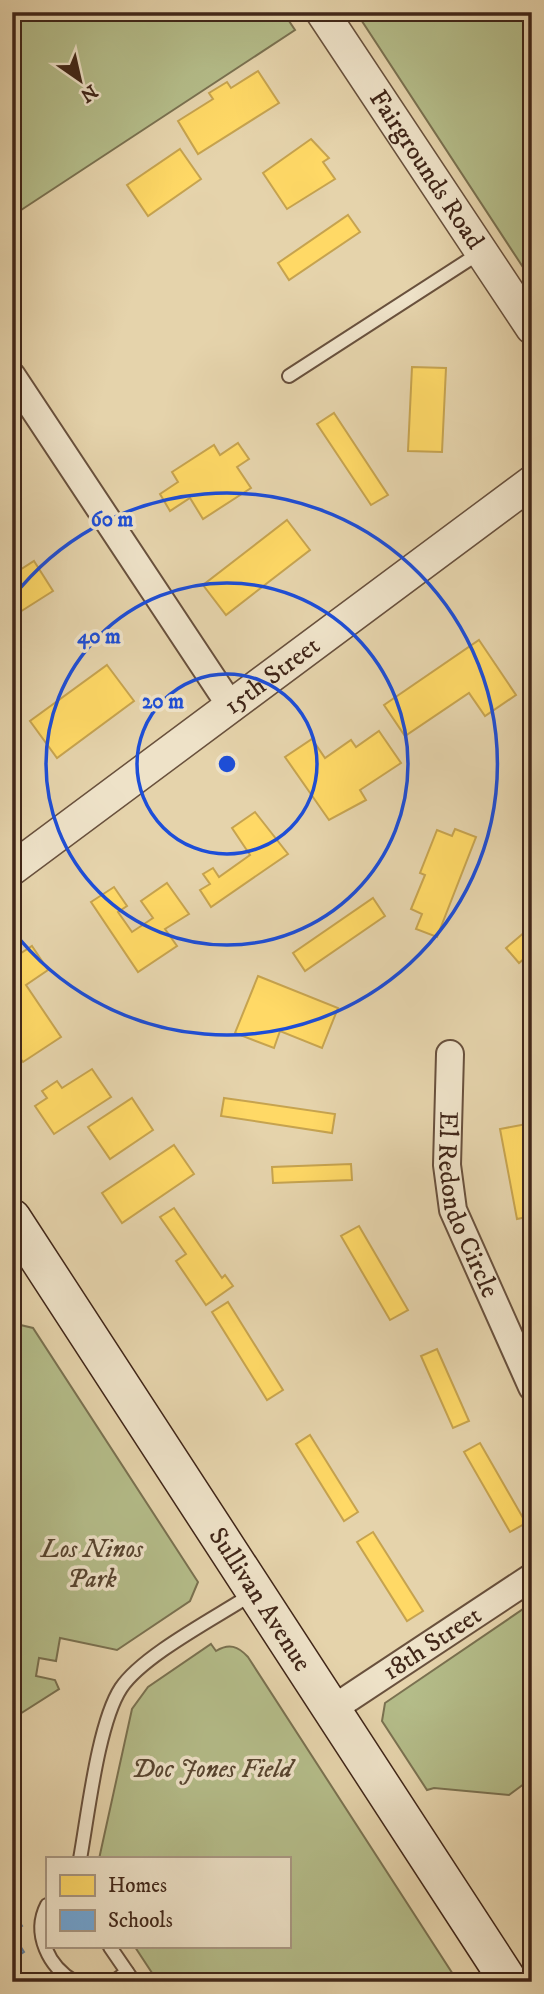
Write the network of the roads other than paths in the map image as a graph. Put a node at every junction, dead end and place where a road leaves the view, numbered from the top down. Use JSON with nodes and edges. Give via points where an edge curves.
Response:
{"nodes":[{"id":1,"x":322,"y":12,"type":"edge"},
{"id":2,"x":482,"y":252,"type":"junction"},
{"id":3,"x":532,"y":328,"type":"edge"},
{"id":4,"x":12,"y":376,"type":"edge"},
{"id":5,"x":289,"y":376,"type":"dead end"},
{"id":6,"x":532,"y":482,"type":"edge"},
{"id":7,"x":232,"y":708,"type":"junction"},
{"id":8,"x":12,"y":869,"type":"edge"},
{"id":9,"x":450,"y":1054,"type":"dead end"},
{"id":10,"x":12,"y":1219,"type":"edge"},
{"id":11,"x":532,"y":1387,"type":"edge"},
{"id":12,"x":532,"y":1577,"type":"edge"},
{"id":13,"x":256,"y":1591,"type":"junction"},
{"id":14,"x":331,"y":1710,"type":"junction"},
{"id":15,"x":80,"y":1857,"type":"edge"},
{"id":16,"x":46,"y":1909,"type":"edge"},
{"id":17,"x":46,"y":1947,"type":"edge"},
{"id":18,"x":46,"y":1948,"type":"edge"},
{"id":19,"x":111,"y":1948,"type":"edge"},
{"id":20,"x":130,"y":1977,"type":"edge"},
{"id":21,"x":75,"y":1982,"type":"edge"},
{"id":22,"x":113,"y":1982,"type":"edge"},
{"id":23,"x":509,"y":1982,"type":"edge"}],
"edges":[{"from":1,"to":2,"type":"street","name":"Fairgrounds Road"},
{"from":2,"to":3,"type":"street","name":"Fairgrounds Road"},
{"from":2,"to":5,"type":"lane"},
{"from":4,"to":7,"type":"street"},
{"from":6,"to":7,"type":"street","name":"15th Street"},
{"from":7,"to":8,"type":"street","name":"15th Street"},
{"from":9,"to":11,"type":"street","name":"El Redondo Circle","via":[[447,1165],[453,1210]]},
{"from":10,"to":13,"type":"main road","name":"Sullivan Avenue"},
{"from":12,"to":14,"type":"street","name":"18th Street"},
{"from":13,"to":14,"type":"main road","name":"Sullivan Avenue"},
{"from":13,"to":15,"type":"lane","via":[[152,1659],[121,1688],[105,1726]]},
{"from":14,"to":23,"type":"main road","name":"Sullivan Avenue"},
{"from":16,"to":17,"type":"lane","via":[[41,1927]]},
{"from":18,"to":21,"type":"lane","via":[[61,1974]]},
{"from":19,"to":20,"type":"lane"},
{"from":20,"to":22,"type":"lane"}]}
